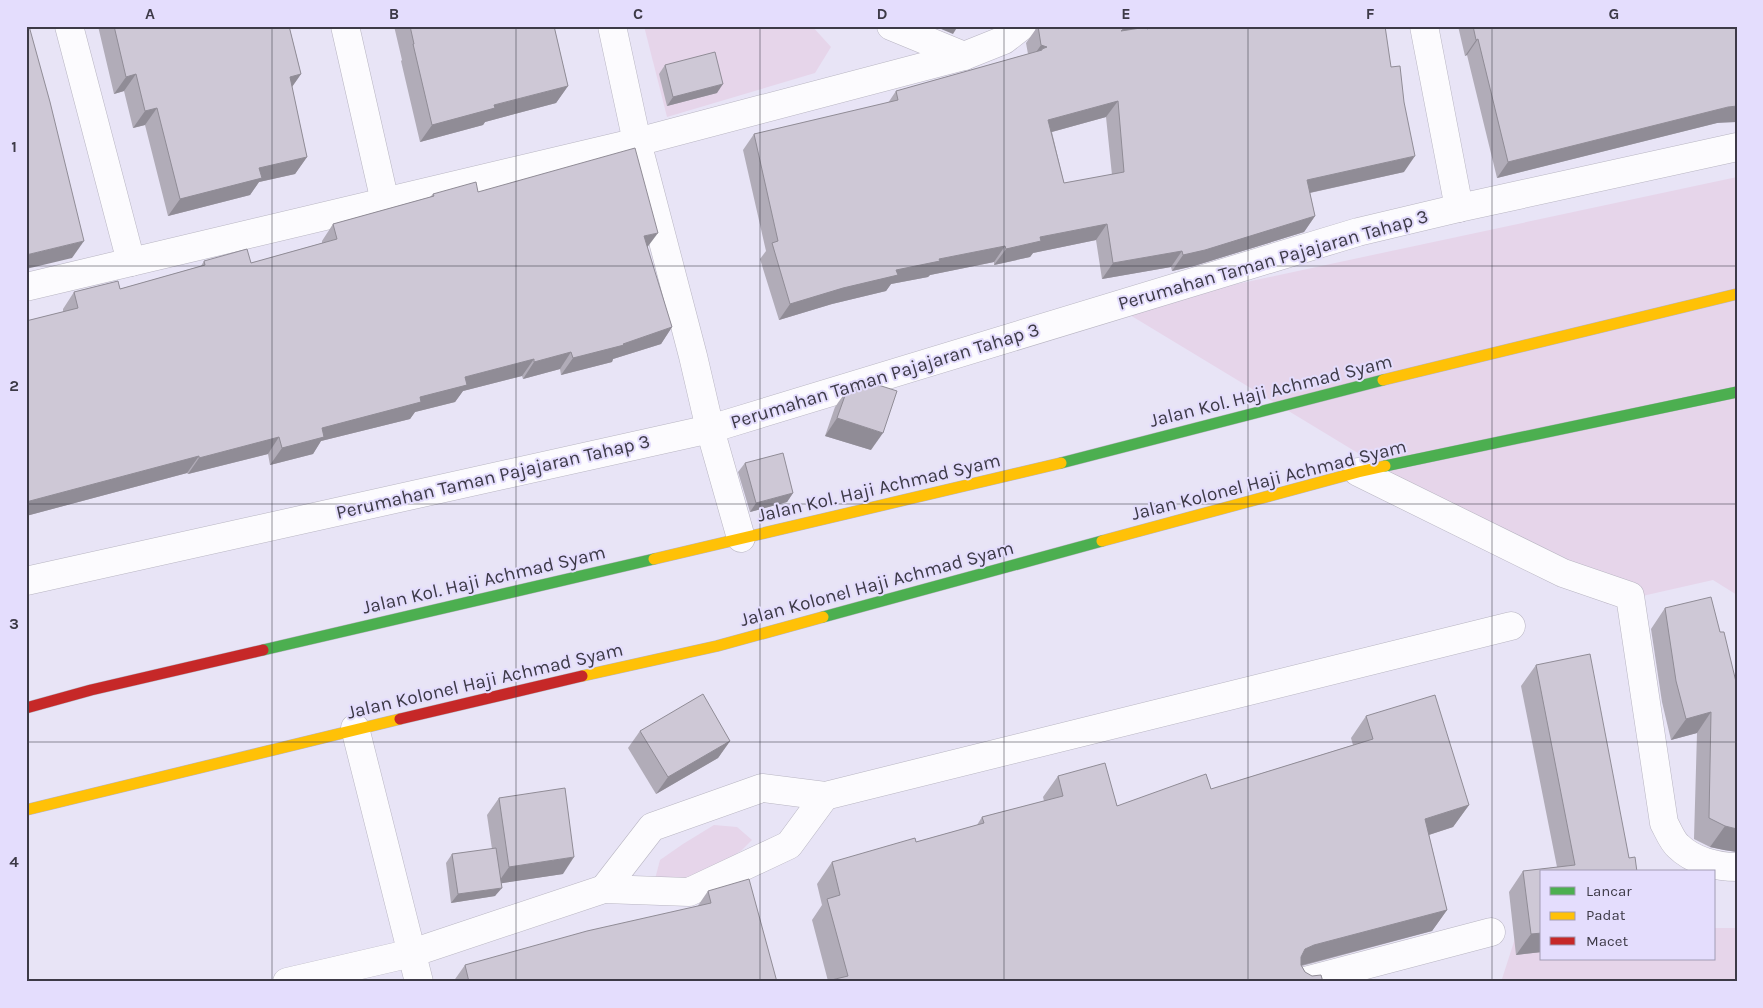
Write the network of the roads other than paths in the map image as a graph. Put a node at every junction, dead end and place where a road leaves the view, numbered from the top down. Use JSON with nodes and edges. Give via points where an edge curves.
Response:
{"nodes":[{"id":1,"x":69,"y":26,"type":"edge"},
{"id":2,"x":345,"y":26,"type":"edge"},
{"id":3,"x":612,"y":26,"type":"edge"},
{"id":4,"x":891,"y":26,"type":"edge"},
{"id":5,"x":1022,"y":26,"type":"edge"},
{"id":6,"x":1424,"y":26,"type":"edge"},
{"id":7,"x":964,"y":56,"type":"junction"},
{"id":8,"x":637,"y":142,"type":"junction"},
{"id":9,"x":1737,"y":147,"type":"edge"},
{"id":10,"x":385,"y":202,"type":"junction"},
{"id":11,"x":1459,"y":208,"type":"junction"},
{"id":12,"x":131,"y":262,"type":"junction"},
{"id":13,"x":26,"y":287,"type":"edge"},
{"id":14,"x":1737,"y":294,"type":"edge"},
{"id":15,"x":1737,"y":392,"type":"edge"},
{"id":16,"x":710,"y":429,"type":"junction"},
{"id":17,"x":1358,"y":472,"type":"junction"},
{"id":18,"x":741,"y":538,"type":"junction"},
{"id":19,"x":26,"y":581,"type":"edge"},
{"id":20,"x":1511,"y":626,"type":"dead end"},
{"id":21,"x":26,"y":708,"type":"edge"},
{"id":22,"x":356,"y":728,"type":"junction"},
{"id":23,"x":825,"y":796,"type":"junction"},
{"id":24,"x":26,"y":810,"type":"edge"},
{"id":25,"x":1737,"y":867,"type":"edge"},
{"id":26,"x":604,"y":889,"type":"junction"},
{"id":27,"x":1491,"y":932,"type":"dead end"},
{"id":28,"x":412,"y":953,"type":"junction"},
{"id":29,"x":287,"y":982,"type":"edge"},
{"id":30,"x":419,"y":982,"type":"edge"},
{"id":31,"x":1301,"y":982,"type":"edge"}],
"edges":[{"from":1,"to":12,"type":"street"},
{"from":2,"to":10,"type":"street"},
{"from":3,"to":8,"type":"street"},
{"from":4,"to":7,"type":"street"},
{"from":5,"to":7,"type":"street","via":[[1004,40]]},
{"from":6,"to":11,"type":"street"},
{"from":7,"to":8,"type":"street"},
{"from":8,"to":10,"type":"street"},
{"from":8,"to":16,"type":"street"},
{"from":9,"to":11,"type":"street","name":"Perumahan Taman Pajajaran Tahap 3"},
{"from":10,"to":12,"type":"street"},
{"from":11,"to":16,"type":"street","name":"Perumahan Taman Pajajaran Tahap 3","via":[[1358,232]]},
{"from":12,"to":13,"type":"street"},
{"from":14,"to":18,"type":"main road","name":"Jalan Kol. Haji Achmad Syam","via":[[1011,476]]},
{"from":15,"to":17,"type":"main road","name":"Jalan Kolonel Haji Achmad Syam"},
{"from":16,"to":18,"type":"street"},
{"from":16,"to":19,"type":"street","name":"Perumahan Taman Pajajaran Tahap 3"},
{"from":17,"to":22,"type":"main road","name":"Jalan Kolonel Haji Achmad Syam","via":[[717,646]]},
{"from":17,"to":25,"type":"street","via":[[1563,574],[1630,596],[1664,823],[1678,846],[1697,860]]},
{"from":18,"to":21,"type":"main road","name":"Jalan Kol. Haji Achmad Syam"},
{"from":20,"to":23,"type":"street"},
{"from":22,"to":24,"type":"main road","name":"Jalan Kolonel Haji Achmad Syam"},
{"from":22,"to":28,"type":"street"},
{"from":23,"to":26,"type":"street","via":[[789,845],[689,892]]},
{"from":23,"to":26,"type":"street","via":[[762,788],[652,827]]},
{"from":26,"to":28,"type":"street"},
{"from":27,"to":31,"type":"street"},
{"from":28,"to":29,"type":"street"},
{"from":28,"to":30,"type":"street"}]}
